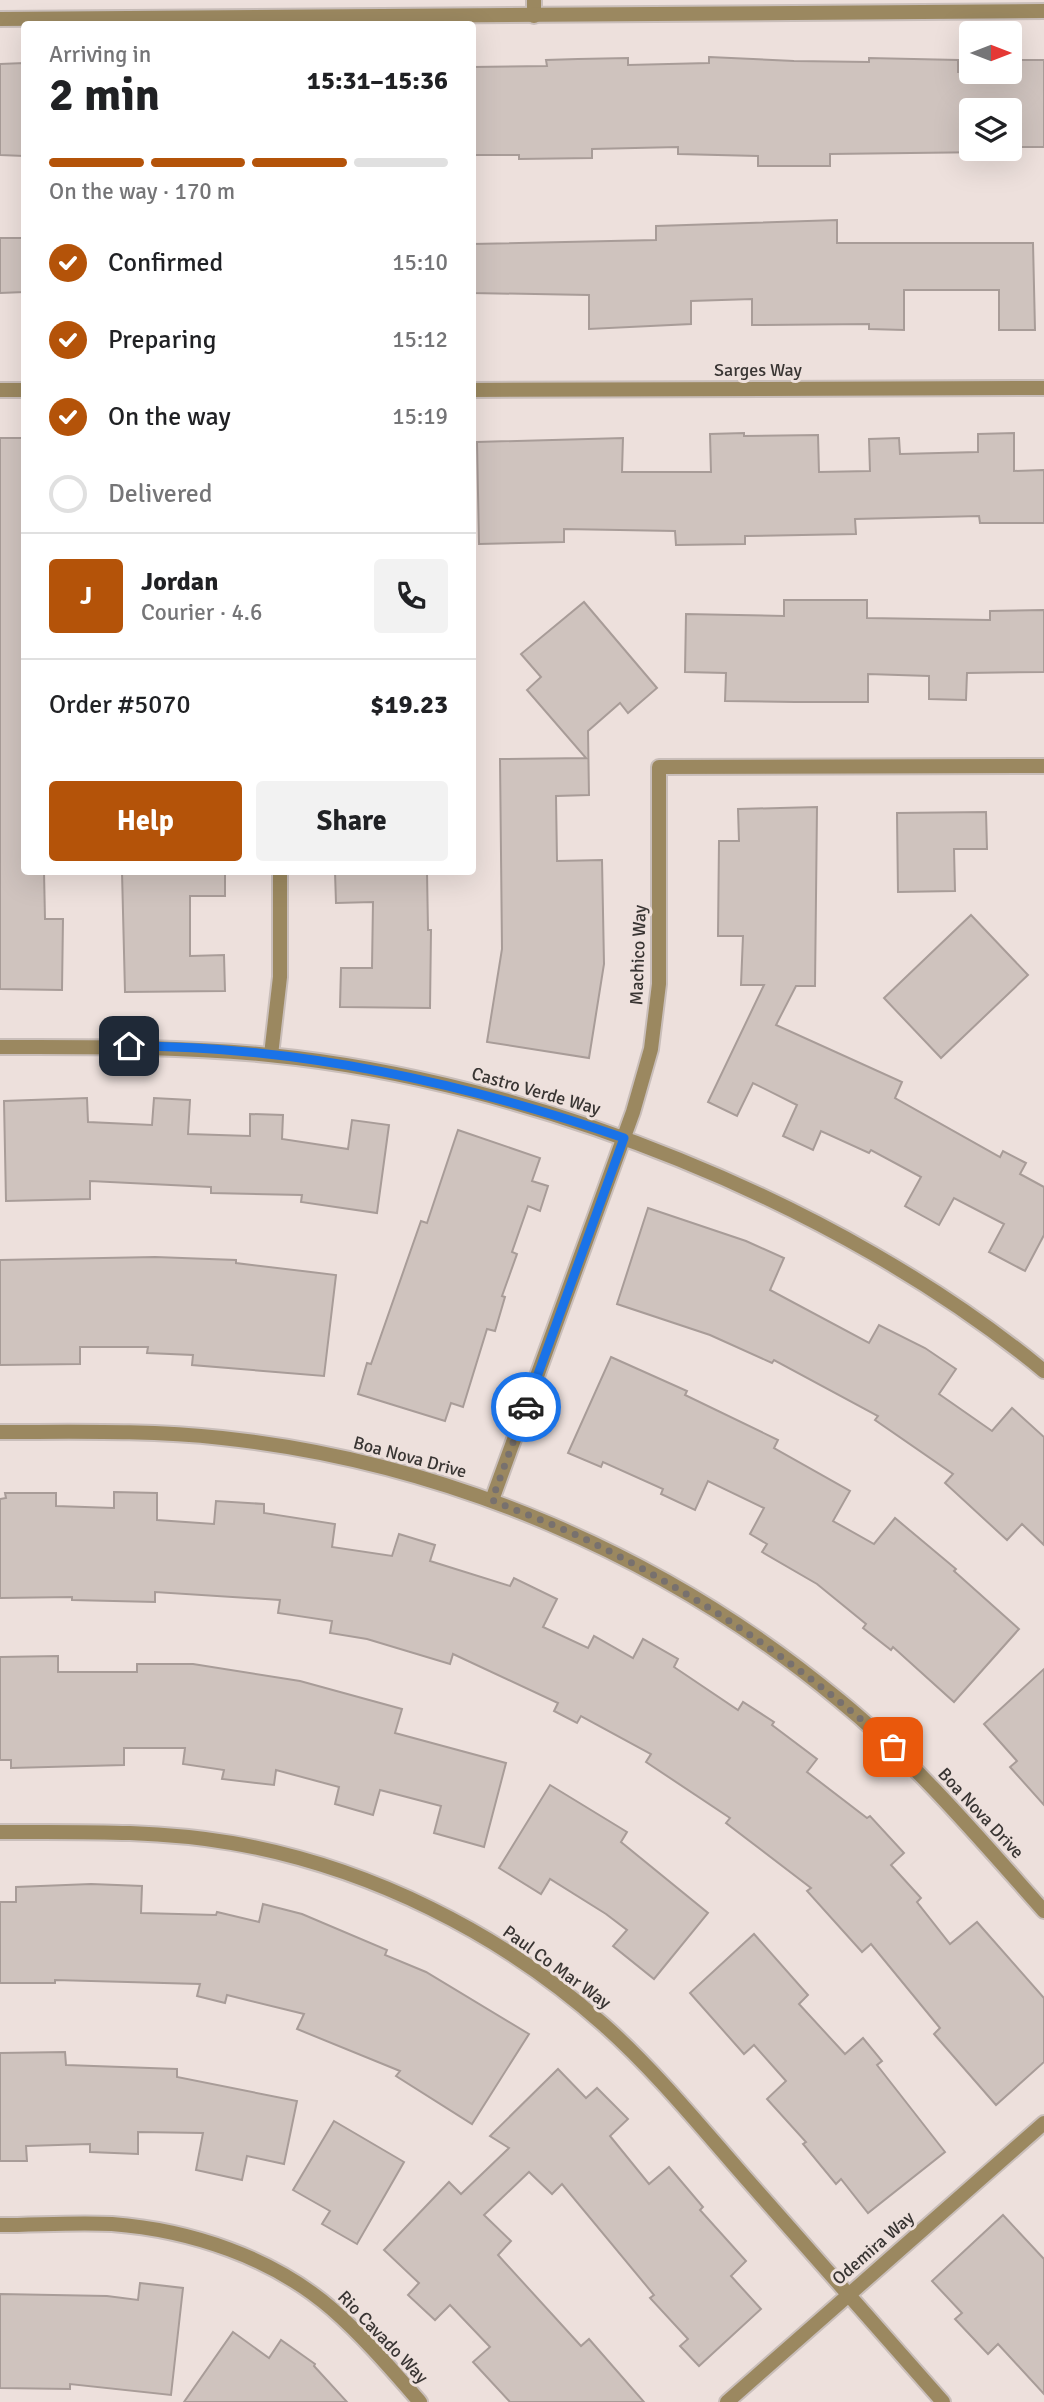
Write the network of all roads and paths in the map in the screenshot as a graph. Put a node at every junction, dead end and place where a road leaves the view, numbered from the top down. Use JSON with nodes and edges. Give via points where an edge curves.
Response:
{"nodes":[{"id":1,"x":534,"y":0,"type":"edge"},
{"id":2,"x":1044,"y":11,"type":"edge"},
{"id":3,"x":534,"y":16,"type":"junction"},
{"id":4,"x":0,"y":19,"type":"edge"},
{"id":5,"x":1044,"y":388,"type":"edge"},
{"id":6,"x":0,"y":390,"type":"edge"},
{"id":7,"x":21,"y":390,"type":"edge"},
{"id":8,"x":476,"y":390,"type":"edge"},
{"id":9,"x":1044,"y":766,"type":"edge"},
{"id":10,"x":280,"y":875,"type":"edge"},
{"id":11,"x":0,"y":1047,"type":"edge"},
{"id":12,"x":271,"y":1055,"type":"junction"},
{"id":13,"x":624,"y":1138,"type":"junction"},
{"id":14,"x":1044,"y":1371,"type":"edge"},
{"id":15,"x":0,"y":1432,"type":"edge"},
{"id":16,"x":492,"y":1500,"type":"junction"},
{"id":17,"x":0,"y":1832,"type":"edge"},
{"id":18,"x":1044,"y":1911,"type":"edge"},
{"id":19,"x":1044,"y":2123,"type":"edge"},
{"id":20,"x":0,"y":2225,"type":"edge"},
{"id":21,"x":849,"y":2295,"type":"junction"},
{"id":22,"x":420,"y":2402,"type":"edge"},
{"id":23,"x":727,"y":2402,"type":"edge"},
{"id":24,"x":943,"y":2402,"type":"edge"}],
"edges":[{"from":1,"to":3,"type":"street"},
{"from":2,"to":3,"type":"street"},
{"from":3,"to":4,"type":"street"},
{"from":5,"to":8,"type":"street","name":"Sarges Way"},
{"from":6,"to":7,"type":"street"},
{"from":9,"to":13,"type":"street","name":"Machico Way","via":[[659,767],[659,984],[651,1049]]},
{"from":10,"to":12,"type":"street","via":[[280,977]]},
{"from":11,"to":12,"type":"street","name":"Castro Verde Way","via":[[155,1046]]},
{"from":12,"to":13,"type":"street","name":"Castro Verde Way","via":[[469,1091]]},
{"from":13,"to":14,"type":"street","name":"Castro Verde Way","via":[[741,1186],[853,1243],[961,1310]]},
{"from":13,"to":16,"type":"street","name":"Machico Way"},
{"from":15,"to":16,"type":"street","name":"Boa Nova Drive","via":[[117,1431],[279,1446],[393,1470]]},
{"from":16,"to":18,"type":"street","name":"Boa Nova Drive","via":[[593,1543],[677,1587],[780,1654],[893,1747]]},
{"from":17,"to":21,"type":"street","name":"Paul Co Mar Way","via":[[117,1831],[235,1844],[322,1865],[378,1885],[485,1938],[606,2026]]},
{"from":19,"to":21,"type":"street","name":"Odemira Way"},
{"from":20,"to":22,"type":"street","name":"Rio Cavado Way","via":[[111,2224],[170,2231],[264,2264],[331,2308]]},
{"from":21,"to":23,"type":"street","name":"Odemira Way"},
{"from":21,"to":24,"type":"street","name":"Paul Co Mar Way"}]}
